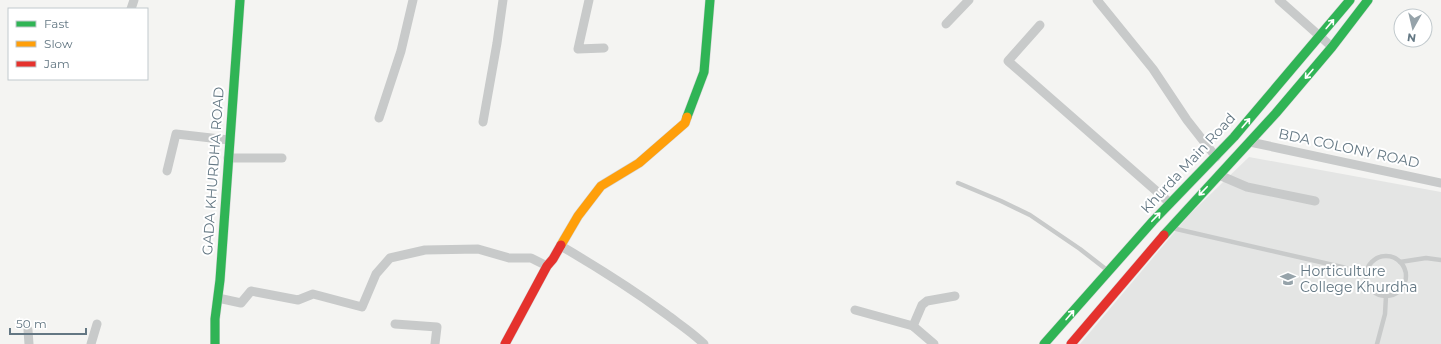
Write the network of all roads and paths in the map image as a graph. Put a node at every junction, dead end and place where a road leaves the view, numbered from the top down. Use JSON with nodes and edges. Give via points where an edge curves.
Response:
{"nodes":[{"id":1,"x":240,"y":0,"type":"edge"},
{"id":2,"x":413,"y":0,"type":"edge"},
{"id":3,"x":503,"y":0,"type":"edge"},
{"id":4,"x":589,"y":0,"type":"edge"},
{"id":5,"x":710,"y":0,"type":"edge"},
{"id":6,"x":969,"y":0,"type":"edge"},
{"id":7,"x":1096,"y":0,"type":"edge"},
{"id":8,"x":1279,"y":0,"type":"edge"},
{"id":9,"x":1350,"y":0,"type":"edge"},
{"id":10,"x":1368,"y":0,"type":"edge"},
{"id":11,"x":946,"y":24,"type":"dead end"},
{"id":12,"x":1040,"y":25,"type":"dead end"},
{"id":13,"x":1320,"y":36,"type":"junction"},
{"id":14,"x":1332,"y":47,"type":"junction"},
{"id":15,"x":604,"y":48,"type":"dead end"},
{"id":16,"x":1262,"y":103,"type":"junction"},
{"id":17,"x":1276,"y":112,"type":"junction"},
{"id":18,"x":379,"y":118,"type":"dead end"},
{"id":19,"x":483,"y":122,"type":"dead end"},
{"id":20,"x":229,"y":140,"type":"junction"},
{"id":21,"x":1250,"y":142,"type":"junction"},
{"id":22,"x":1216,"y":157,"type":"junction"},
{"id":23,"x":228,"y":158,"type":"junction"},
{"id":24,"x":282,"y":158,"type":"dead end"},
{"id":25,"x":167,"y":171,"type":"dead end"},
{"id":26,"x":1219,"y":175,"type":"junction"},
{"id":27,"x":1441,"y":183,"type":"edge"},
{"id":28,"x":958,"y":184,"type":"dead end"},
{"id":29,"x":1315,"y":201,"type":"dead end"},
{"id":30,"x":1170,"y":203,"type":"junction"},
{"id":31,"x":1170,"y":227,"type":"junction"},
{"id":32,"x":561,"y":246,"type":"junction"},
{"id":33,"x":1441,"y":260,"type":"edge"},
{"id":34,"x":1400,"y":262,"type":"junction"},
{"id":35,"x":547,"y":266,"type":"junction"},
{"id":36,"x":1109,"y":271,"type":"junction"},
{"id":37,"x":1365,"y":275,"type":"junction"},
{"id":38,"x":1120,"y":285,"type":"junction"},
{"id":39,"x":955,"y":296,"type":"dead end"},
{"id":40,"x":1386,"y":296,"type":"junction"},
{"id":41,"x":218,"y":298,"type":"junction"},
{"id":42,"x":856,"y":310,"type":"dead end"},
{"id":43,"x":97,"y":324,"type":"dead end"},
{"id":44,"x":394,"y":324,"type":"dead end"},
{"id":45,"x":913,"y":326,"type":"junction"},
{"id":46,"x":28,"y":330,"type":"dead end"},
{"id":47,"x":29,"y":344,"type":"edge"},
{"id":48,"x":91,"y":344,"type":"edge"},
{"id":49,"x":215,"y":344,"type":"edge"},
{"id":50,"x":435,"y":344,"type":"edge"},
{"id":51,"x":505,"y":344,"type":"edge"},
{"id":52,"x":704,"y":344,"type":"edge"},
{"id":53,"x":934,"y":344,"type":"edge"},
{"id":54,"x":1044,"y":344,"type":"edge"},
{"id":55,"x":1071,"y":344,"type":"edge"},
{"id":56,"x":1378,"y":344,"type":"edge"}],
"edges":[{"from":1,"to":20,"type":"main road","name":"GADA KHURDHA ROAD"},
{"from":2,"to":18,"type":"street","via":[[401,51]]},
{"from":3,"to":19,"type":"street"},
{"from":4,"to":15,"type":"street","via":[[578,49]]},
{"from":5,"to":32,"type":"main road","via":[[704,72],[684,123],[639,163],[601,186],[578,216]]},
{"from":6,"to":11,"type":"street"},
{"from":7,"to":22,"type":"street","via":[[1153,69]]},
{"from":8,"to":13,"type":"street"},
{"from":13,"to":9,"type":"main road","name":"Khurda Main Road","one_way":true},
{"from":10,"to":14,"type":"main road"},
{"from":12,"to":30,"type":"street","via":[[1008,61]]},
{"from":13,"to":14,"type":"street"},
{"from":13,"to":16,"type":"main road","name":"Khurda Main Road"},
{"from":14,"to":17,"type":"main road","one_way":true},
{"from":16,"to":17,"type":"main road"},
{"from":22,"to":16,"type":"main road","name":"Khurda Main Road","one_way":true},
{"from":17,"to":21,"type":"main road"},
{"from":20,"to":23,"type":"main road","name":"GADA KHURDHA ROAD"},
{"from":20,"to":25,"type":"street","via":[[176,134]]},
{"from":21,"to":26,"type":"main road"},
{"from":21,"to":27,"type":"street","name":"BDA COLONY ROAD"},
{"from":22,"to":30,"type":"main road","name":"Khurda Main Road"},
{"from":23,"to":24,"type":"street"},
{"from":23,"to":41,"type":"main road","name":"GADA KHURDHA ROAD"},
{"from":26,"to":29,"type":"street","via":[[1247,187]]},
{"from":26,"to":31,"type":"main road","one_way":true},
{"from":28,"to":36,"type":"lane","via":[[1030,215]]},
{"from":36,"to":30,"type":"main road","name":"Khurda Main Road","one_way":true},
{"from":31,"to":37,"type":"lane","via":[[1342,267]]},
{"from":31,"to":38,"type":"main road"},
{"from":32,"to":35,"type":"main road"},
{"from":32,"to":52,"type":"street","via":[[607,273]]},
{"from":33,"to":34,"type":"lane","via":[[1426,258]]},
{"from":34,"to":37,"type":"lane","via":[[1388,256],[1376,258],[1370,263]]},
{"from":34,"to":40,"type":"lane","via":[[1406,274],[1403,286],[1392,295]]},
{"from":35,"to":41,"type":"street","via":[[531,258],[509,258],[478,249],[425,250],[390,258],[376,274],[362,307],[313,294],[298,300],[251,291],[241,303]]},
{"from":35,"to":51,"type":"main road"},
{"from":36,"to":38,"type":"main road"},
{"from":54,"to":36,"type":"main road","name":"Khurda Main Road","one_way":true},
{"from":37,"to":40,"type":"lane","via":[[1369,287],[1374,292]]},
{"from":38,"to":55,"type":"main road"},
{"from":39,"to":45,"type":"street","via":[[927,301],[922,305]]},
{"from":40,"to":56,"type":"lane"},
{"from":41,"to":49,"type":"main road","name":"GADA KHURDHA ROAD"},
{"from":42,"to":45,"type":"street"},
{"from":43,"to":48,"type":"street"},
{"from":44,"to":50,"type":"street","via":[[437,327]]},
{"from":45,"to":53,"type":"street"},
{"from":46,"to":47,"type":"street"}]}
